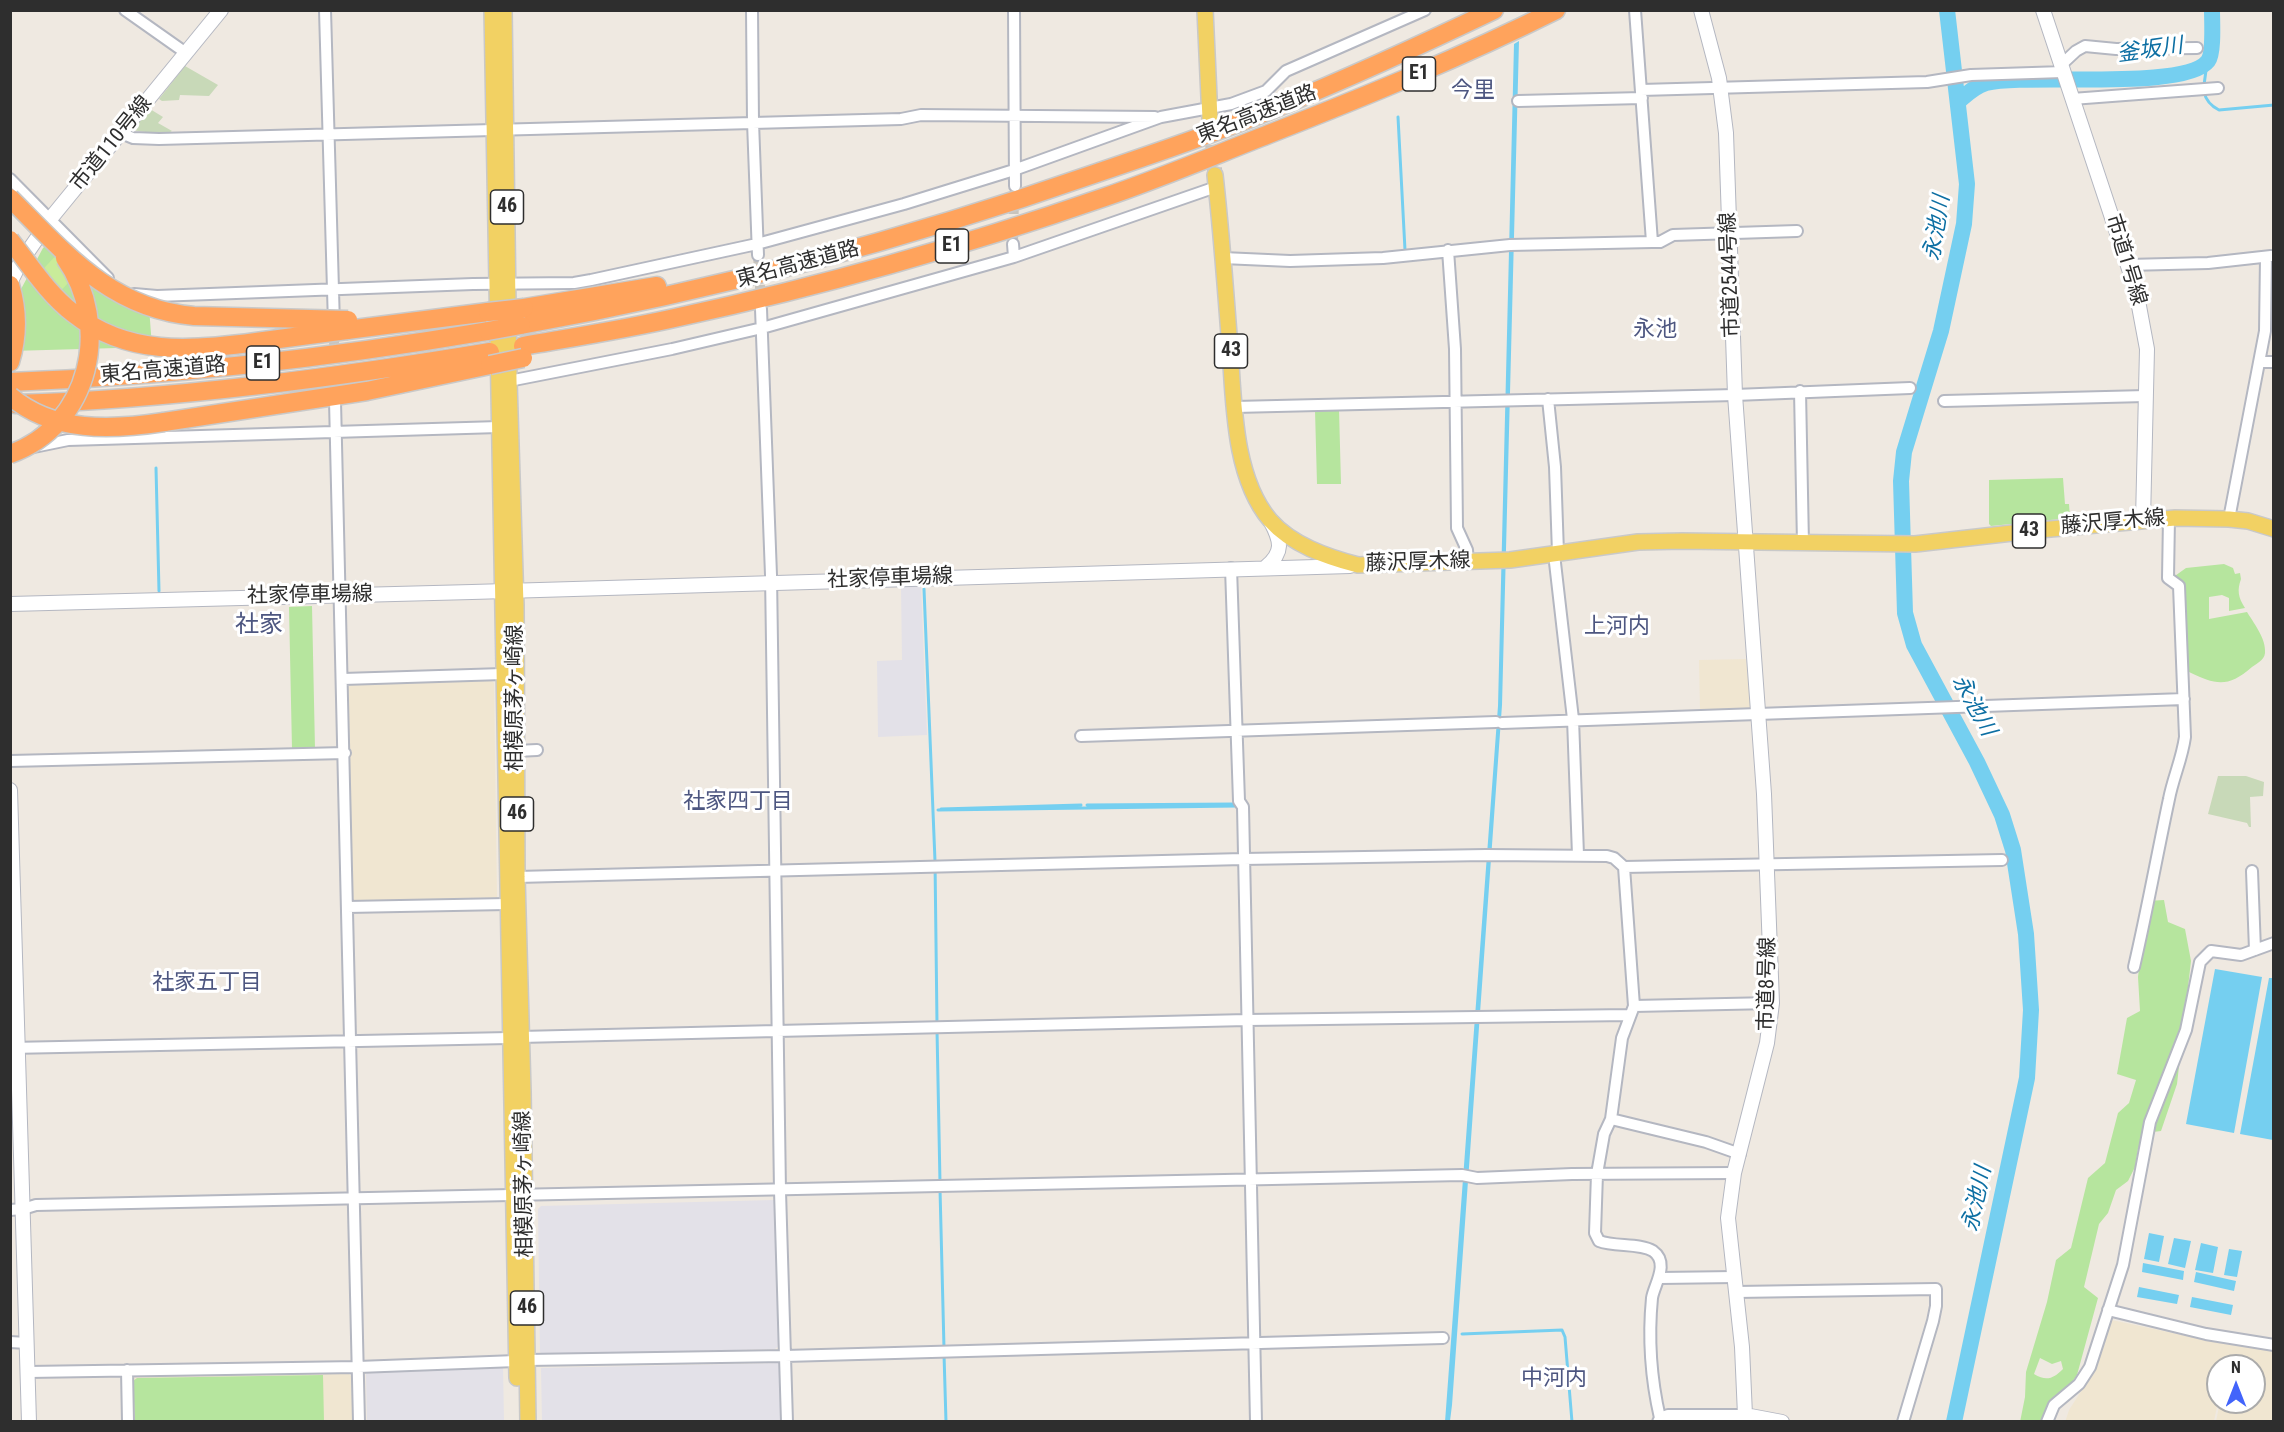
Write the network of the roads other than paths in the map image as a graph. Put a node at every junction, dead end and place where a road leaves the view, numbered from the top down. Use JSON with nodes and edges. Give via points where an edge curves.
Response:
{"nodes":[{"id":1,"x":125,"y":10,"type":"edge"},
{"id":2,"x":221,"y":10,"type":"edge"},
{"id":3,"x":325,"y":10,"type":"edge"},
{"id":4,"x":492,"y":10,"type":"edge"},
{"id":5,"x":504,"y":10,"type":"edge"},
{"id":6,"x":752,"y":10,"type":"edge"},
{"id":7,"x":1014,"y":10,"type":"edge"},
{"id":8,"x":1205,"y":10,"type":"edge"},
{"id":9,"x":1425,"y":10,"type":"edge"},
{"id":10,"x":1494,"y":10,"type":"edge"},
{"id":11,"x":1556,"y":10,"type":"edge"},
{"id":12,"x":1635,"y":10,"type":"edge"},
{"id":13,"x":1701,"y":10,"type":"edge"},
{"id":14,"x":2043,"y":10,"type":"edge"},
{"id":15,"x":2197,"y":48,"type":"dead end"},
{"id":16,"x":186,"y":53,"type":"junction"},
{"id":17,"x":2066,"y":80,"type":"junction"},
{"id":18,"x":1721,"y":88,"type":"junction"},
{"id":19,"x":2209,"y":89,"type":"dead end"},
{"id":20,"x":1642,"y":94,"type":"junction"},
{"id":21,"x":1518,"y":101,"type":"dead end"},
{"id":22,"x":1014,"y":116,"type":"junction"},
{"id":23,"x":1161,"y":117,"type":"junction"},
{"id":24,"x":1213,"y":119,"type":"junction"},
{"id":25,"x":753,"y":122,"type":"junction"},
{"id":26,"x":500,"y":130,"type":"junction"},
{"id":27,"x":121,"y":133,"type":"junction"},
{"id":28,"x":329,"y":135,"type":"junction"},
{"id":29,"x":1014,"y":170,"type":"junction"},
{"id":30,"x":10,"y":179,"type":"edge"},
{"id":31,"x":1216,"y":181,"type":"joint"},
{"id":32,"x":1014,"y":186,"type":"tunnel mouth"},
{"id":33,"x":10,"y":198,"type":"edge"},
{"id":34,"x":51,"y":218,"type":"junction"},
{"id":35,"x":1797,"y":231,"type":"dead end"},
{"id":36,"x":1730,"y":234,"type":"junction"},
{"id":37,"x":52,"y":239,"type":"junction"},
{"id":38,"x":10,"y":240,"type":"edge"},
{"id":39,"x":1652,"y":242,"type":"junction"},
{"id":40,"x":757,"y":244,"type":"junction"},
{"id":41,"x":1013,"y":244,"type":"tunnel mouth"},
{"id":42,"x":1448,"y":250,"type":"junction"},
{"id":43,"x":758,"y":255,"type":"tunnel mouth"},
{"id":44,"x":1014,"y":257,"type":"junction"},
{"id":45,"x":2270,"y":257,"type":"edge"},
{"id":46,"x":1223,"y":258,"type":"junction"},
{"id":47,"x":2128,"y":265,"type":"junction"},
{"id":48,"x":502,"y":283,"type":"junction"},
{"id":49,"x":10,"y":284,"type":"edge"},
{"id":50,"x":333,"y":288,"type":"junction"},
{"id":51,"x":761,"y":309,"type":"tunnel mouth"},
{"id":52,"x":522,"y":316,"type":"junction"},
{"id":53,"x":762,"y":328,"type":"junction"},
{"id":54,"x":343,"y":330,"type":"junction"},
{"id":55,"x":490,"y":358,"type":"junction"},
{"id":56,"x":10,"y":362,"type":"edge"},
{"id":57,"x":2259,"y":362,"type":"junction"},
{"id":58,"x":2274,"y":362,"type":"edge"},
{"id":59,"x":509,"y":381,"type":"junction"},
{"id":60,"x":10,"y":382,"type":"edge"},
{"id":61,"x":1910,"y":388,"type":"dead end"},
{"id":62,"x":1800,"y":391,"type":"junction"},
{"id":63,"x":1735,"y":394,"type":"junction"},
{"id":64,"x":10,"y":396,"type":"edge"},
{"id":65,"x":2146,"y":396,"type":"junction"},
{"id":66,"x":1548,"y":399,"type":"junction"},
{"id":67,"x":335,"y":401,"type":"dead end"},
{"id":68,"x":1457,"y":401,"type":"junction"},
{"id":69,"x":1944,"y":401,"type":"dead end"},
{"id":70,"x":10,"y":404,"type":"edge"},
{"id":71,"x":1235,"y":407,"type":"junction"},
{"id":72,"x":499,"y":427,"type":"junction"},
{"id":73,"x":336,"y":432,"type":"junction"},
{"id":74,"x":10,"y":453,"type":"edge"},
{"id":75,"x":2169,"y":518,"type":"junction"},
{"id":76,"x":2229,"y":519,"type":"junction"},
{"id":77,"x":1270,"y":520,"type":"junction"},
{"id":78,"x":2143,"y":520,"type":"junction"},
{"id":79,"x":2274,"y":529,"type":"edge"},
{"id":80,"x":1294,"y":539,"type":"junction"},
{"id":81,"x":1746,"y":542,"type":"junction"},
{"id":82,"x":1803,"y":544,"type":"junction"},
{"id":83,"x":1556,"y":554,"type":"junction"},
{"id":84,"x":1468,"y":561,"type":"junction"},
{"id":85,"x":1358,"y":566,"type":"junction"},
{"id":86,"x":1266,"y":567,"type":"junction"},
{"id":87,"x":1290,"y":567,"type":"junction"},
{"id":88,"x":1231,"y":568,"type":"junction"},
{"id":89,"x":771,"y":583,"type":"junction"},
{"id":90,"x":508,"y":591,"type":"junction"},
{"id":91,"x":341,"y":596,"type":"junction"},
{"id":92,"x":10,"y":604,"type":"edge"},
{"id":93,"x":503,"y":674,"type":"junction"},
{"id":94,"x":343,"y":679,"type":"junction"},
{"id":95,"x":2184,"y":699,"type":"junction"},
{"id":96,"x":1758,"y":714,"type":"junction"},
{"id":97,"x":1573,"y":719,"type":"junction"},
{"id":98,"x":1238,"y":730,"type":"junction"},
{"id":99,"x":1081,"y":736,"type":"dead end"},
{"id":100,"x":537,"y":750,"type":"dead end"},
{"id":101,"x":516,"y":751,"type":"junction"},
{"id":102,"x":345,"y":753,"type":"junction"},
{"id":103,"x":10,"y":761,"type":"edge"},
{"id":104,"x":10,"y":790,"type":"edge"},
{"id":105,"x":1578,"y":855,"type":"junction"},
{"id":106,"x":1243,"y":859,"type":"junction"},
{"id":107,"x":2002,"y":860,"type":"dead end"},
{"id":108,"x":1767,"y":864,"type":"junction"},
{"id":109,"x":1624,"y":867,"type":"junction"},
{"id":110,"x":2252,"y":871,"type":"dead end"},
{"id":111,"x":776,"y":872,"type":"junction"},
{"id":112,"x":517,"y":878,"type":"junction"},
{"id":113,"x":12,"y":888,"type":"edge"},
{"id":114,"x":507,"y":904,"type":"junction"},
{"id":115,"x":348,"y":907,"type":"junction"},
{"id":116,"x":2274,"y":943,"type":"edge"},
{"id":117,"x":2256,"y":950,"type":"junction"},
{"id":118,"x":2134,"y":967,"type":"dead end"},
{"id":119,"x":1772,"y":1003,"type":"junction"},
{"id":120,"x":1631,"y":1010,"type":"junction"},
{"id":121,"x":1247,"y":1020,"type":"junction"},
{"id":122,"x":779,"y":1031,"type":"junction"},
{"id":123,"x":515,"y":1037,"type":"junction"},
{"id":124,"x":351,"y":1041,"type":"junction"},
{"id":125,"x":14,"y":1048,"type":"edge"},
{"id":126,"x":1611,"y":1119,"type":"junction"},
{"id":127,"x":1740,"y":1154,"type":"junction"},
{"id":128,"x":1734,"y":1173,"type":"junction"},
{"id":129,"x":1597,"y":1174,"type":"junction"},
{"id":130,"x":1251,"y":1180,"type":"junction"},
{"id":131,"x":780,"y":1191,"type":"junction"},
{"id":132,"x":519,"y":1196,"type":"junction"},
{"id":133,"x":354,"y":1197,"type":"junction"},
{"id":134,"x":17,"y":1210,"type":"edge"},
{"id":135,"x":1735,"y":1277,"type":"junction"},
{"id":136,"x":1660,"y":1278,"type":"junction"},
{"id":137,"x":1736,"y":1292,"type":"junction"},
{"id":138,"x":2108,"y":1310,"type":"junction"},
{"id":139,"x":1443,"y":1338,"type":"dead end"},
{"id":140,"x":10,"y":1342,"type":"edge"},
{"id":141,"x":27,"y":1343,"type":"junction"},
{"id":142,"x":1254,"y":1345,"type":"junction"},
{"id":143,"x":2274,"y":1345,"type":"edge"},
{"id":144,"x":785,"y":1356,"type":"junction"},
{"id":145,"x":522,"y":1360,"type":"junction"},
{"id":146,"x":358,"y":1367,"type":"junction"},
{"id":147,"x":127,"y":1370,"type":"junction"},
{"id":148,"x":28,"y":1372,"type":"junction"},
{"id":149,"x":1744,"y":1418,"type":"edge"},
{"id":150,"x":1659,"y":1420,"type":"edge"},
{"id":151,"x":29,"y":1422,"type":"edge"},
{"id":152,"x":128,"y":1422,"type":"edge"},
{"id":153,"x":359,"y":1422,"type":"edge"},
{"id":154,"x":517,"y":1422,"type":"edge"},
{"id":155,"x":528,"y":1422,"type":"edge"},
{"id":156,"x":787,"y":1422,"type":"edge"},
{"id":157,"x":1256,"y":1422,"type":"edge"},
{"id":158,"x":1782,"y":1422,"type":"edge"},
{"id":159,"x":1903,"y":1422,"type":"edge"},
{"id":160,"x":2047,"y":1422,"type":"edge"}],
"edges":[{"from":1,"to":16,"type":"street"},
{"from":2,"to":16,"type":"street","name":"市道110号線"},
{"from":3,"to":28,"type":"street"},
{"from":4,"to":26,"type":"main road","name":"相模原茅ヶ崎線","number":"46"},
{"from":5,"to":26,"type":"main road","name":"相模原茅ヶ崎線","number":"46"},
{"from":6,"to":25,"type":"street"},
{"from":7,"to":22,"type":"street"},
{"from":8,"to":24,"type":"main road"},
{"from":9,"to":24,"type":"street","via":[[1286,71],[1266,91],[1231,104]]},
{"from":10,"to":24,"type":"highway","name":"東名高速道路","number":"E1","via":[[1278,107]]},
{"from":11,"to":55,"type":"highway","name":"東名高速道路","number":"E1","via":[[1370,95],[1107,196],[818,284]]},
{"from":12,"to":20,"type":"street"},
{"from":13,"to":18,"type":"street","name":"市道2544号線"},
{"from":14,"to":17,"type":"street","name":"市道1号線"},
{"from":15,"to":17,"type":"street","via":[[2085,46],[2076,51]]},
{"from":16,"to":27,"type":"street","name":"市道110号線"},
{"from":17,"to":18,"type":"street","via":[[1969,76],[1927,82]]},
{"from":17,"to":19,"type":"street"},
{"from":17,"to":47,"type":"street","name":"市道1号線"},
{"from":18,"to":20,"type":"street"},
{"from":18,"to":36,"type":"street","name":"市道2544号線"},
{"from":20,"to":21,"type":"street"},
{"from":20,"to":39,"type":"street"},
{"from":22,"to":23,"type":"street"},
{"from":22,"to":25,"type":"street","via":[[921,115]]},
{"from":22,"to":29,"type":"street"},
{"from":23,"to":24,"type":"street"},
{"from":23,"to":29,"type":"street"},
{"from":24,"to":52,"type":"highway","name":"東名高速道路","number":"E1","via":[[1028,197],[868,245],[672,295]]},
{"from":25,"to":26,"type":"street"},
{"from":25,"to":40,"type":"street"},
{"from":26,"to":28,"type":"street"},
{"from":26,"to":48,"type":"main road","name":"相模原茅ヶ崎線","number":"46"},
{"from":27,"to":28,"type":"street","via":[[133,138],[159,139]]},
{"from":27,"to":34,"type":"street","name":"市道110号線"},
{"from":28,"to":50,"type":"street"},
{"from":29,"to":32,"type":"street"},
{"from":29,"to":40,"type":"street"},
{"from":30,"to":34,"type":"street"},
{"from":31,"to":44,"type":"street"},
{"from":31,"to":46,"type":"main road","name":"藤沢厚木線","number":"43"},
{"from":33,"to":37,"type":"highway","bridge":true},
{"from":34,"to":49,"type":"street","name":"市道110号線"},
{"from":34,"to":50,"type":"street","via":[[100,271],[132,294]]},
{"from":35,"to":36,"type":"street"},
{"from":36,"to":39,"type":"street","via":[[1673,235]]},
{"from":36,"to":63,"type":"street","name":"市道2544号線"},
{"from":37,"to":54,"type":"highway","bridge":true,"via":[[117,293],[160,311]]},
{"from":37,"to":74,"type":"highway","bridge":true,"via":[[69,263],[86,302],[91,328],[88,368],[63,416],[42,438]]},
{"from":38,"to":54,"type":"highway","bridge":true,"via":[[71,312],[100,331],[133,344],[200,349]]},
{"from":39,"to":42,"type":"street","via":[[1512,244]]},
{"from":40,"to":43,"type":"street"},
{"from":40,"to":48,"type":"street","via":[[574,283]]},
{"from":41,"to":44,"type":"street"},
{"from":42,"to":46,"type":"street","via":[[1290,261]]},
{"from":42,"to":68,"type":"street"},
{"from":44,"to":53,"type":"street"},
{"from":45,"to":47,"type":"street"},
{"from":45,"to":57,"type":"street"},
{"from":46,"to":71,"type":"main road","name":"藤沢厚木線","number":"43"},
{"from":47,"to":65,"type":"street","name":"市道1号線","via":[[2148,349]]},
{"from":48,"to":50,"type":"street"},
{"from":48,"to":59,"type":"main road","name":"相模原茅ヶ崎線","number":"46"},
{"from":48,"to":72,"type":"main road","name":"相模原茅ヶ崎線","number":"46"},
{"from":49,"to":56,"type":"highway","via":[[16,318]]},
{"from":50,"to":54,"type":"street"},
{"from":51,"to":53,"type":"street"},
{"from":52,"to":54,"type":"highway","bridge":true,"via":[[488,311],[394,319]]},
{"from":52,"to":60,"type":"highway","name":"東名高速道路","number":"E1","bridge":true,"via":[[488,331],[307,359]]},
{"from":53,"to":59,"type":"street"},
{"from":53,"to":89,"type":"street"},
{"from":55,"to":64,"type":"highway","bridge":true,"via":[[368,391],[120,428],[69,424],[42,416]]},
{"from":55,"to":70,"type":"highway","name":"東名高速道路","number":"E1","bridge":true,"via":[[139,397]]},
{"from":57,"to":58,"type":"street"},
{"from":57,"to":76,"type":"street"},
{"from":59,"to":90,"type":"main road","name":"相模原茅ヶ崎線","number":"46"},
{"from":61,"to":62,"type":"street"},
{"from":62,"to":63,"type":"street"},
{"from":62,"to":82,"type":"street"},
{"from":63,"to":66,"type":"street"},
{"from":63,"to":81,"type":"street","name":"市道2544号線"},
{"from":65,"to":69,"type":"street"},
{"from":65,"to":78,"type":"street","name":"市道1号線"},
{"from":66,"to":68,"type":"street"},
{"from":66,"to":83,"type":"street","via":[[1556,467]]},
{"from":67,"to":73,"type":"street"},
{"from":68,"to":71,"type":"street"},
{"from":68,"to":84,"type":"street","via":[[1458,528]]},
{"from":71,"to":77,"type":"main road","name":"藤沢厚木線","number":"43","via":[[1248,479]]},
{"from":72,"to":73,"type":"street"},
{"from":72,"to":90,"type":"main road","name":"相模原茅ヶ崎線","number":"46"},
{"from":73,"to":74,"type":"street","via":[[68,440]]},
{"from":73,"to":91,"type":"street"},
{"from":75,"to":76,"type":"main road","name":"藤沢厚木線","number":"43"},
{"from":75,"to":78,"type":"main road","name":"藤沢厚木線","number":"43"},
{"from":75,"to":95,"type":"street","via":[[2168,578],[2179,586]]},
{"from":76,"to":79,"type":"main road","name":"藤沢厚木線","number":"43"},
{"from":77,"to":80,"type":"main road","name":"藤沢厚木線","number":"43"},
{"from":77,"to":86,"type":"street","via":[[1279,546],[1277,556]]},
{"from":78,"to":82,"type":"main road","name":"藤沢厚木線","number":"43","via":[[1915,544]]},
{"from":80,"to":85,"type":"main road","name":"藤沢厚木線","number":"43","via":[[1319,553]]},
{"from":80,"to":87,"type":"street","via":[[1300,555]]},
{"from":81,"to":82,"type":"main road","name":"藤沢厚木線","number":"43"},
{"from":81,"to":83,"type":"main road","name":"藤沢厚木線","number":"43","via":[[1638,542]]},
{"from":81,"to":96,"type":"street","name":"市道8号線"},
{"from":83,"to":84,"type":"main road","name":"藤沢厚木線","number":"43"},
{"from":83,"to":97,"type":"street"},
{"from":84,"to":85,"type":"main road","name":"藤沢厚木線","number":"43"},
{"from":85,"to":87,"type":"street","name":"社家停車場線"},
{"from":86,"to":87,"type":"street","name":"社家停車場線"},
{"from":86,"to":88,"type":"street","name":"社家停車場線"},
{"from":88,"to":89,"type":"street","name":"社家停車場線"},
{"from":88,"to":98,"type":"street"},
{"from":89,"to":90,"type":"street","name":"社家停車場線"},
{"from":89,"to":111,"type":"street"},
{"from":90,"to":91,"type":"street","name":"社家停車場線"},
{"from":90,"to":93,"type":"main road","name":"相模原茅ヶ崎線","number":"46"},
{"from":90,"to":101,"type":"main road","name":"相模原茅ヶ崎線","number":"46"},
{"from":91,"to":92,"type":"street","name":"社家停車場線"},
{"from":91,"to":94,"type":"street"},
{"from":93,"to":94,"type":"street"},
{"from":93,"to":114,"type":"main road","name":"相模原茅ヶ崎線","number":"46"},
{"from":94,"to":102,"type":"street"},
{"from":95,"to":96,"type":"street"},
{"from":95,"to":118,"type":"street","via":[[2183,753]]},
{"from":96,"to":97,"type":"street"},
{"from":96,"to":108,"type":"street","name":"市道8号線"},
{"from":97,"to":98,"type":"street"},
{"from":97,"to":105,"type":"street"},
{"from":98,"to":99,"type":"street"},
{"from":98,"to":106,"type":"street"},
{"from":100,"to":101,"type":"street"},
{"from":101,"to":112,"type":"main road","name":"相模原茅ヶ崎線","number":"46"},
{"from":102,"to":103,"type":"street"},
{"from":102,"to":115,"type":"street"},
{"from":104,"to":113,"type":"street"},
{"from":105,"to":106,"type":"street"},
{"from":105,"to":109,"type":"street","via":[[1614,858]]},
{"from":106,"to":111,"type":"street"},
{"from":106,"to":121,"type":"street"},
{"from":107,"to":108,"type":"street"},
{"from":108,"to":109,"type":"street"},
{"from":108,"to":119,"type":"street","name":"市道8号線"},
{"from":109,"to":120,"type":"street","via":[[1633,978]]},
{"from":110,"to":117,"type":"street"},
{"from":111,"to":112,"type":"street"},
{"from":111,"to":122,"type":"street"},
{"from":112,"to":123,"type":"main road","name":"相模原茅ヶ崎線","number":"46"},
{"from":113,"to":125,"type":"street"},
{"from":114,"to":115,"type":"street"},
{"from":114,"to":123,"type":"main road","name":"相模原茅ヶ崎線","number":"46"},
{"from":115,"to":124,"type":"street"},
{"from":116,"to":117,"type":"street"},
{"from":117,"to":138,"type":"street","via":[[2241,956],[2211,951],[2200,962],[2186,1030],[2150,1122],[2123,1265]]},
{"from":119,"to":120,"type":"street"},
{"from":119,"to":127,"type":"street","name":"市道8号線","via":[[1767,1042]]},
{"from":120,"to":121,"type":"street","via":[[1476,1018]]},
{"from":120,"to":126,"type":"street","via":[[1622,1038]]},
{"from":121,"to":122,"type":"street"},
{"from":121,"to":130,"type":"street"},
{"from":122,"to":123,"type":"street"},
{"from":122,"to":131,"type":"street"},
{"from":123,"to":124,"type":"street"},
{"from":123,"to":132,"type":"main road","name":"相模原茅ヶ崎線","number":"46"},
{"from":124,"to":125,"type":"street"},
{"from":124,"to":133,"type":"street"},
{"from":125,"to":134,"type":"street"},
{"from":126,"to":127,"type":"street"},
{"from":126,"to":129,"type":"street","via":[[1604,1134]]},
{"from":127,"to":128,"type":"street","name":"市道8号線"},
{"from":128,"to":129,"type":"street"},
{"from":128,"to":135,"type":"street","name":"市道8号線","via":[[1728,1218]]},
{"from":129,"to":130,"type":"street"},
{"from":129,"to":136,"type":"street","via":[[1596,1237],[1605,1243],[1651,1250],[1659,1259]]},
{"from":130,"to":131,"type":"street"},
{"from":130,"to":142,"type":"street"},
{"from":131,"to":132,"type":"street"},
{"from":131,"to":144,"type":"street"},
{"from":132,"to":133,"type":"street"},
{"from":132,"to":145,"type":"main road","name":"相模原茅ヶ崎線","number":"46"},
{"from":133,"to":134,"type":"street","via":[[36,1205]]},
{"from":133,"to":146,"type":"street"},
{"from":134,"to":141,"type":"street"},
{"from":135,"to":136,"type":"street"},
{"from":135,"to":137,"type":"street","name":"市道8号線"},
{"from":136,"to":150,"type":"street","via":[[1654,1289],[1651,1351]]},
{"from":137,"to":149,"type":"street","name":"市道8号線"},
{"from":137,"to":159,"type":"street","via":[[1936,1289],[1934,1321]]},
{"from":138,"to":143,"type":"street","via":[[2206,1335]]},
{"from":138,"to":160,"type":"street","via":[[2090,1367],[2079,1384],[2054,1405]]},
{"from":139,"to":142,"type":"street"},
{"from":140,"to":141,"type":"street"},
{"from":141,"to":148,"type":"street"},
{"from":142,"to":144,"type":"street"},
{"from":142,"to":157,"type":"street"},
{"from":144,"to":145,"type":"street"},
{"from":144,"to":156,"type":"street"},
{"from":145,"to":146,"type":"street"},
{"from":145,"to":154,"type":"main road","name":"相模原茅ヶ崎線","number":"46"},
{"from":145,"to":155,"type":"main road","name":"相模原茅ヶ崎線","number":"46"},
{"from":146,"to":147,"type":"street"},
{"from":146,"to":153,"type":"street"},
{"from":147,"to":148,"type":"street"},
{"from":147,"to":152,"type":"street"},
{"from":148,"to":151,"type":"street"},
{"from":149,"to":150,"type":"street","via":[[1668,1415]]},
{"from":149,"to":158,"type":"street"}]}
